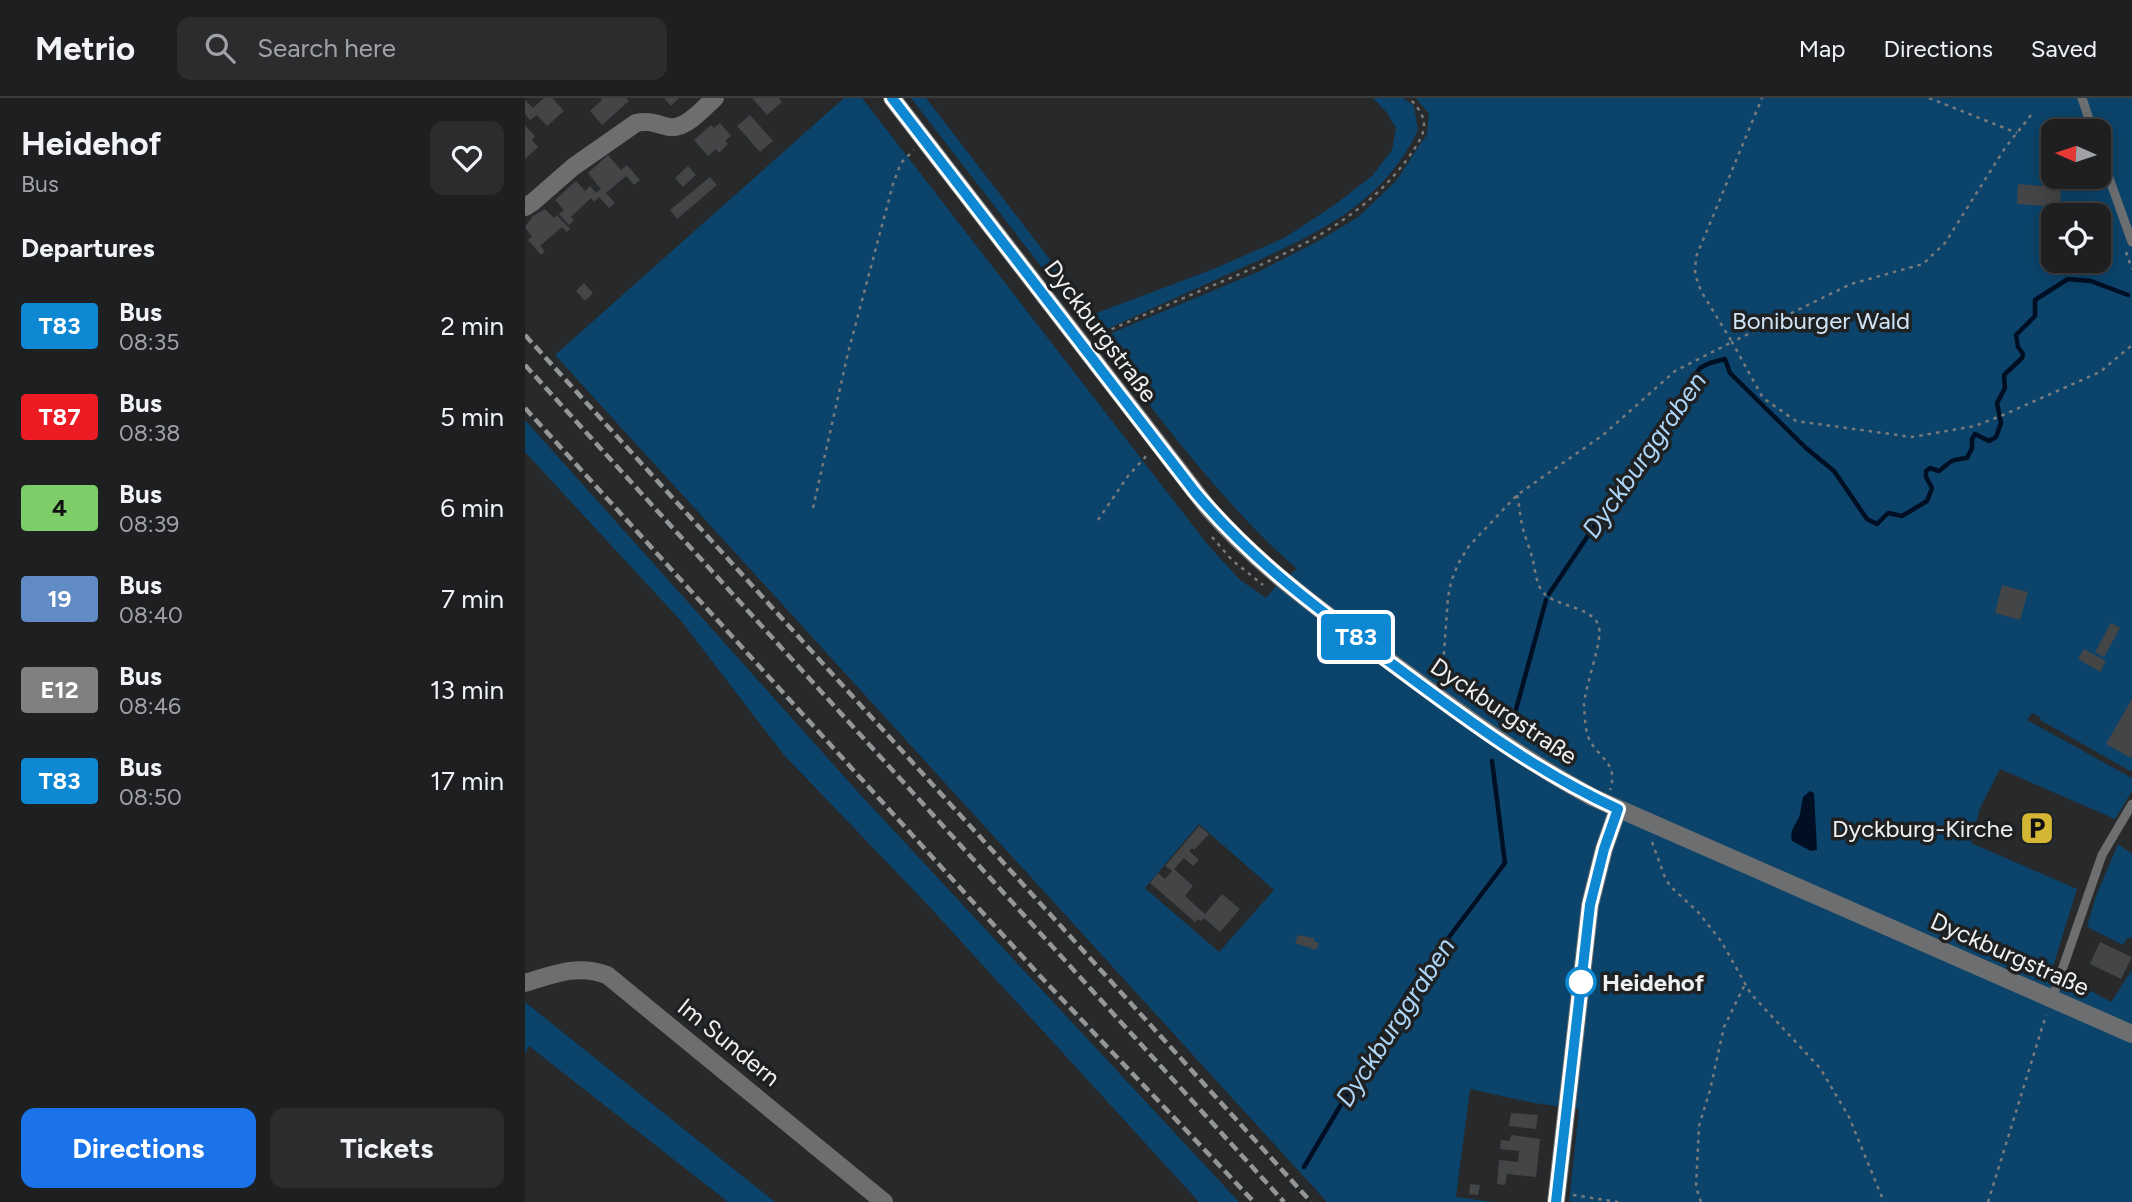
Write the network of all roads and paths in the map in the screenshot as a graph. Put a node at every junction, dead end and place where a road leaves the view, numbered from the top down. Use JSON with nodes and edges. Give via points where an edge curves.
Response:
{"nodes":[{"id":1,"x":715,"y":98,"type":"edge"},
{"id":2,"x":892,"y":98,"type":"edge"},
{"id":3,"x":1409,"y":98,"type":"edge"},
{"id":4,"x":1762,"y":98,"type":"edge"},
{"id":5,"x":1929,"y":98,"type":"edge"},
{"id":6,"x":2082,"y":98,"type":"edge"},
{"id":7,"x":2031,"y":115,"type":"dead end"},
{"id":8,"x":2089,"y":119,"type":"edge"},
{"id":9,"x":2018,"y":133,"type":"junction"},
{"id":10,"x":915,"y":149,"type":"dead end"},
{"id":11,"x":2111,"y":183,"type":"edge"},
{"id":12,"x":525,"y":207,"type":"edge"},
{"id":13,"x":2132,"y":242,"type":"edge"},
{"id":14,"x":1090,"y":339,"type":"dead end"},
{"id":15,"x":1733,"y":342,"type":"junction"},
{"id":16,"x":2132,"y":345,"type":"edge"},
{"id":17,"x":1148,"y":454,"type":"dead end"},
{"id":18,"x":1517,"y":495,"type":"junction"},
{"id":19,"x":813,"y":508,"type":"dead end"},
{"id":20,"x":1097,"y":520,"type":"dead end"},
{"id":21,"x":1441,"y":687,"type":"dead end"},
{"id":22,"x":1603,"y":790,"type":"dead end"},
{"id":23,"x":1614,"y":801,"type":"junction"},
{"id":24,"x":2132,"y":804,"type":"edge"},
{"id":25,"x":1652,"y":840,"type":"dead end"},
{"id":26,"x":525,"y":982,"type":"edge"},
{"id":27,"x":1745,"y":984,"type":"junction"},
{"id":28,"x":2049,"y":1005,"type":"junction"},
{"id":29,"x":2132,"y":1034,"type":"edge"},
{"id":30,"x":1556,"y":1197,"type":"edge"},
{"id":31,"x":884,"y":1202,"type":"edge"},
{"id":32,"x":1618,"y":1202,"type":"edge"},
{"id":33,"x":1701,"y":1202,"type":"edge"},
{"id":34,"x":1884,"y":1202,"type":"edge"},
{"id":35,"x":1988,"y":1202,"type":"edge"}],
"edges":[{"from":1,"to":12,"type":"street","via":[[682,125],[636,123]]},
{"from":2,"to":23,"type":"street","name":"Dyckburgstraße","via":[[1173,464],[1241,543],[1308,601],[1480,728],[1551,774]]},
{"from":3,"to":14,"type":"path","via":[[1424,116],[1422,134],[1416,148],[1372,198],[1324,233],[1274,260]]},
{"from":4,"to":15,"type":"path","via":[[1696,257],[1701,291]]},
{"from":5,"to":9,"type":"path"},
{"from":6,"to":8,"type":"lane"},
{"from":7,"to":9,"type":"path"},
{"from":9,"to":15,"type":"path","via":[[1945,243],[1923,264],[1851,284]]},
{"from":10,"to":19,"type":"path","via":[[901,163],[893,184],[853,331]]},
{"from":11,"to":13,"type":"lane"},
{"from":15,"to":16,"type":"path","via":[[1763,398],[1796,421],[1912,437],[1975,426],[2003,415],[2100,372]]},
{"from":15,"to":18,"type":"path","via":[[1675,371],[1604,435]]},
{"from":17,"to":20,"type":"path"},
{"from":18,"to":21,"type":"path","via":[[1469,546],[1458,565],[1448,597]]},
{"from":18,"to":23,"type":"path","via":[[1541,589],[1554,600],[1590,615],[1600,629],[1584,706],[1590,740],[1611,769]]},
{"from":22,"to":23,"type":"path"},
{"from":23,"to":28,"type":"street","name":"Dyckburgstraße"},
{"from":23,"to":30,"type":"street","via":[[1590,905]]},
{"from":24,"to":28,"type":"lane","via":[[2102,855]]},
{"from":25,"to":27,"type":"path","via":[[1670,886],[1708,923]]},
{"from":26,"to":31,"type":"street","name":"Im Sundern","via":[[574,969],[607,975]]},
{"from":27,"to":33,"type":"path","via":[[1724,1027],[1699,1126],[1696,1187]]},
{"from":27,"to":34,"type":"path","via":[[1820,1068],[1849,1117]]},
{"from":28,"to":29,"type":"street","name":"Dyckburgstraße"},
{"from":28,"to":35,"type":"path"},
{"from":30,"to":32,"type":"path"}]}
